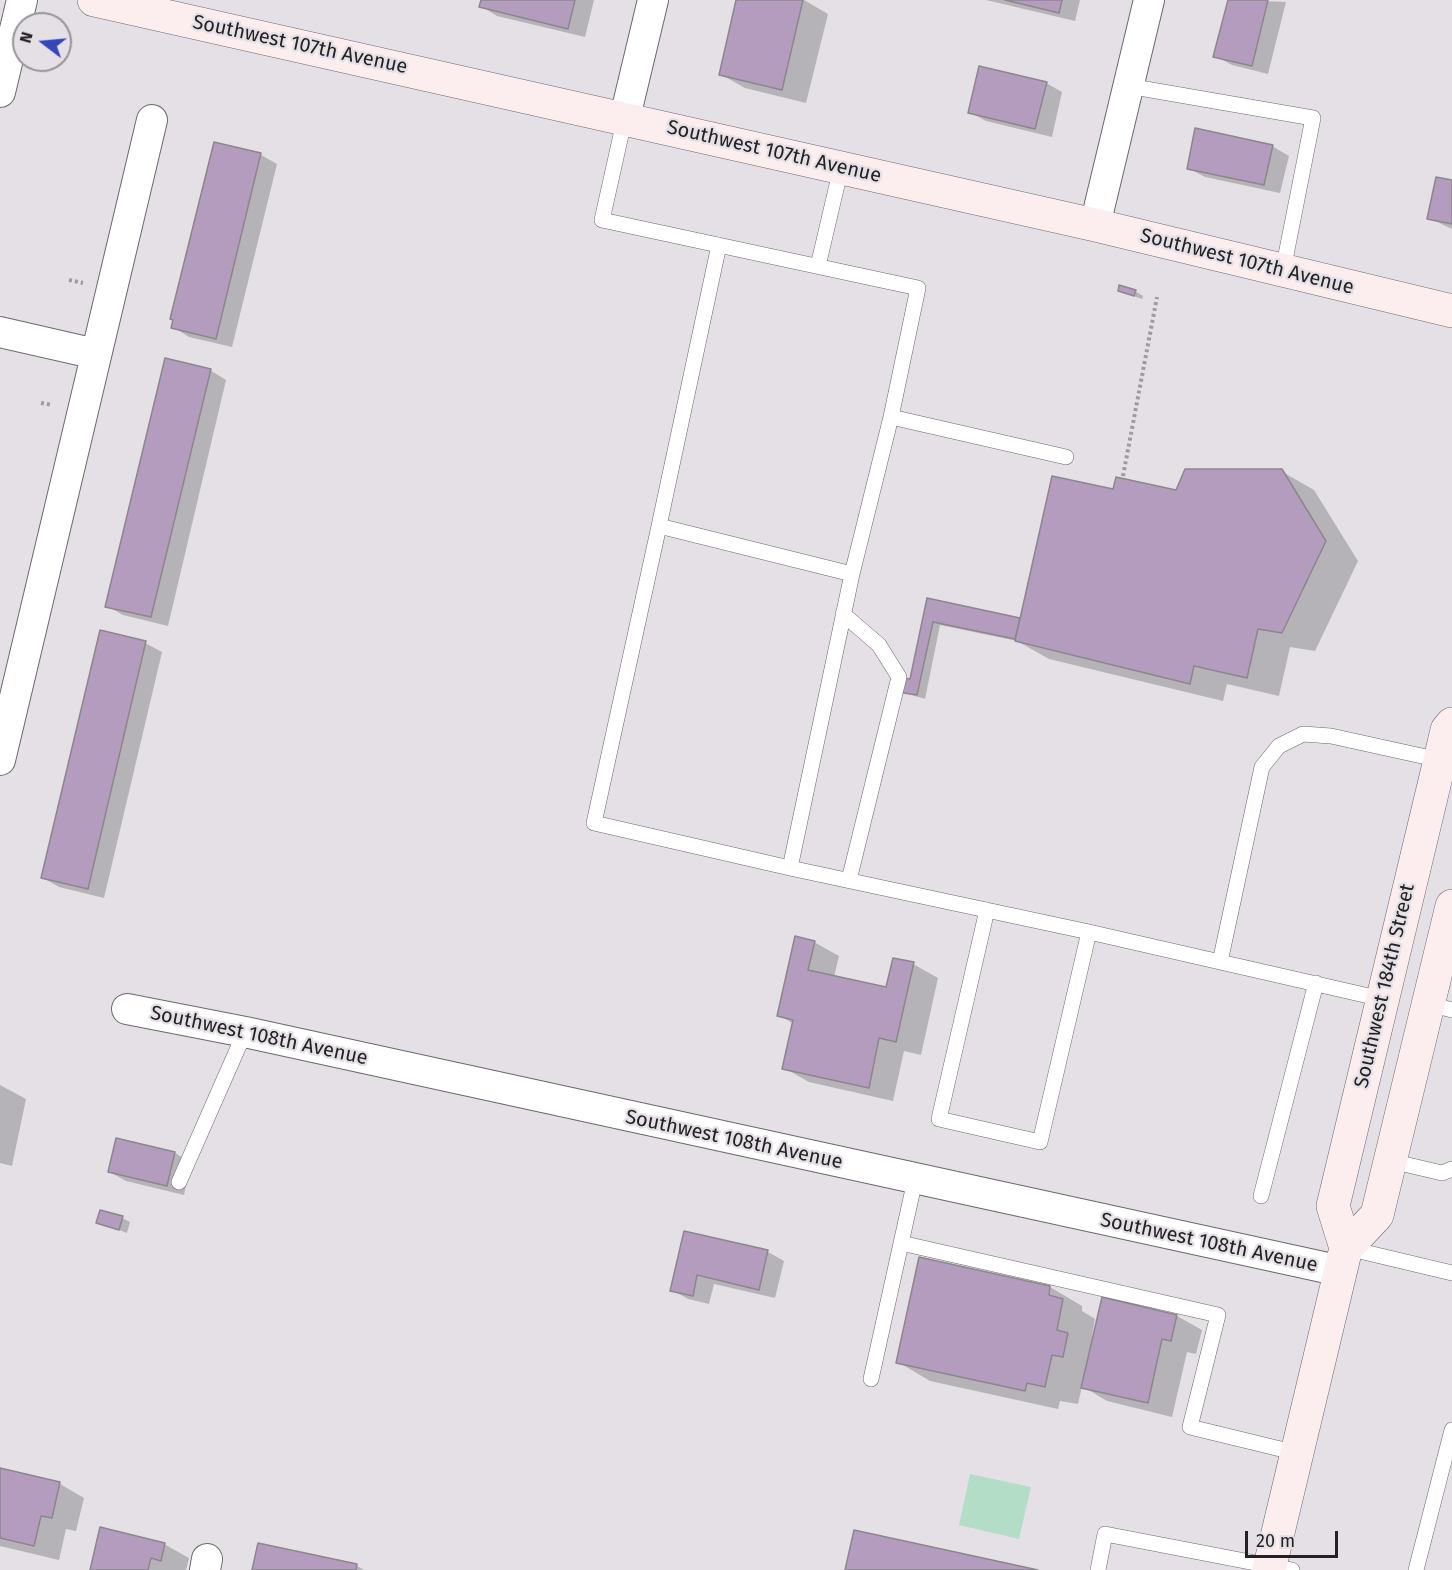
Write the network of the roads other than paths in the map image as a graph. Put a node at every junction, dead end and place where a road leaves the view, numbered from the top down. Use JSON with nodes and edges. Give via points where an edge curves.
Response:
{"nodes":[{"id":1,"x":22,"y":0,"type":"edge"},
{"id":2,"x":94,"y":0,"type":"edge"},
{"id":3,"x":653,"y":0,"type":"edge"},
{"id":4,"x":1149,"y":0,"type":"edge"},
{"id":5,"x":145,"y":6,"type":"edge"},
{"id":6,"x":1128,"y":86,"type":"junction"},
{"id":7,"x":0,"y":92,"type":"edge"},
{"id":8,"x":625,"y":117,"type":"junction"},
{"id":9,"x":152,"y":120,"type":"dead end"},
{"id":10,"x":841,"y":168,"type":"junction"},
{"id":11,"x":1095,"y":225,"type":"junction"},
{"id":12,"x":719,"y":244,"type":"junction"},
{"id":13,"x":818,"y":266,"type":"junction"},
{"id":14,"x":1283,"y":270,"type":"junction"},
{"id":15,"x":1452,"y":311,"type":"edge"},
{"id":16,"x":0,"y":332,"type":"edge"},
{"id":17,"x":96,"y":354,"type":"junction"},
{"id":18,"x":891,"y":417,"type":"junction"},
{"id":19,"x":1066,"y":457,"type":"dead end"},
{"id":20,"x":659,"y":526,"type":"junction"},
{"id":21,"x":852,"y":574,"type":"junction"},
{"id":22,"x":843,"y":614,"type":"junction"},
{"id":23,"x":1452,"y":724,"type":"edge"},
{"id":24,"x":0,"y":760,"type":"edge"},
{"id":25,"x":1440,"y":760,"type":"junction"},
{"id":26,"x":790,"y":868,"type":"junction"},
{"id":27,"x":849,"y":880,"type":"junction"},
{"id":28,"x":1452,"y":906,"type":"edge"},
{"id":29,"x":987,"y":910,"type":"junction"},
{"id":30,"x":1089,"y":932,"type":"junction"},
{"id":31,"x":1220,"y":962,"type":"junction"},
{"id":32,"x":1316,"y":983,"type":"junction"},
{"id":33,"x":1382,"y":999,"type":"junction"},
{"id":34,"x":1440,"y":1007,"type":"edge"},
{"id":35,"x":127,"y":1009,"type":"dead end"},
{"id":36,"x":245,"y":1032,"type":"junction"},
{"id":37,"x":1391,"y":1161,"type":"junction"},
{"id":38,"x":1452,"y":1169,"type":"edge"},
{"id":39,"x":915,"y":1180,"type":"junction"},
{"id":40,"x":179,"y":1182,"type":"dead end"},
{"id":41,"x":1261,"y":1196,"type":"dead end"},
{"id":42,"x":901,"y":1243,"type":"junction"},
{"id":43,"x":1343,"y":1259,"type":"junction"},
{"id":44,"x":1452,"y":1273,"type":"edge"},
{"id":45,"x":871,"y":1379,"type":"dead end"},
{"id":46,"x":1452,"y":1430,"type":"edge"},
{"id":47,"x":1297,"y":1453,"type":"junction"},
{"id":48,"x":1277,"y":1569,"type":"edge"},
{"id":49,"x":1098,"y":1570,"type":"edge"},
{"id":50,"x":1416,"y":1570,"type":"edge"}],
"edges":[{"from":1,"to":7,"type":"street"},
{"from":2,"to":5,"type":"street","name":"Southwest 107th Avenue"},
{"from":3,"to":8,"type":"street"},
{"from":4,"to":6,"type":"street"},
{"from":5,"to":8,"type":"street","name":"Southwest 107th Avenue"},
{"from":6,"to":11,"type":"street"},
{"from":6,"to":14,"type":"lane","via":[[1313,118]]},
{"from":8,"to":10,"type":"street","name":"Southwest 107th Avenue"},
{"from":8,"to":12,"type":"lane","via":[[602,220]]},
{"from":9,"to":17,"type":"street"},
{"from":10,"to":11,"type":"street","name":"Southwest 107th Avenue"},
{"from":10,"to":13,"type":"lane"},
{"from":11,"to":14,"type":"street","name":"Southwest 107th Avenue"},
{"from":12,"to":13,"type":"lane"},
{"from":12,"to":20,"type":"lane"},
{"from":13,"to":18,"type":"lane","via":[[918,288]]},
{"from":14,"to":15,"type":"street","name":"Southwest 107th Avenue"},
{"from":16,"to":17,"type":"street"},
{"from":17,"to":24,"type":"street"},
{"from":18,"to":19,"type":"lane"},
{"from":18,"to":21,"type":"lane"},
{"from":20,"to":21,"type":"lane"},
{"from":20,"to":26,"type":"lane","via":[[594,824]]},
{"from":21,"to":22,"type":"lane"},
{"from":22,"to":26,"type":"lane"},
{"from":22,"to":27,"type":"lane","via":[[879,645],[899,677]]},
{"from":23,"to":25,"type":"street","name":"Southwest 184th Street"},
{"from":25,"to":31,"type":"lane","via":[[1330,736],[1303,734],[1279,746],[1259,777]]},
{"from":25,"to":33,"type":"street","name":"Southwest 184th Street"},
{"from":26,"to":27,"type":"lane"},
{"from":27,"to":29,"type":"lane"},
{"from":28,"to":34,"type":"street"},
{"from":29,"to":30,"type":"lane"},
{"from":29,"to":30,"type":"lane","via":[[939,1119],[1040,1142]]},
{"from":30,"to":31,"type":"lane"},
{"from":31,"to":32,"type":"lane"},
{"from":32,"to":33,"type":"lane"},
{"from":32,"to":41,"type":"lane"},
{"from":33,"to":43,"type":"street","name":"Southwest 184th Street","via":[[1333,1206]]},
{"from":34,"to":37,"type":"street"},
{"from":35,"to":36,"type":"street","name":"Southwest 108th Avenue"},
{"from":36,"to":39,"type":"street","name":"Southwest 108th Avenue"},
{"from":36,"to":40,"type":"lane"},
{"from":37,"to":38,"type":"lane","via":[[1442,1173]]},
{"from":37,"to":43,"type":"street","via":[[1377,1215]]},
{"from":39,"to":42,"type":"lane"},
{"from":39,"to":43,"type":"street","name":"Southwest 108th Avenue"},
{"from":42,"to":45,"type":"lane"},
{"from":42,"to":47,"type":"lane","via":[[1218,1315],[1190,1427]]},
{"from":43,"to":44,"type":"lane"},
{"from":43,"to":47,"type":"street"},
{"from":46,"to":50,"type":"lane"},
{"from":47,"to":48,"type":"street"},
{"from":48,"to":49,"type":"lane","via":[[1105,1534]]}]}
